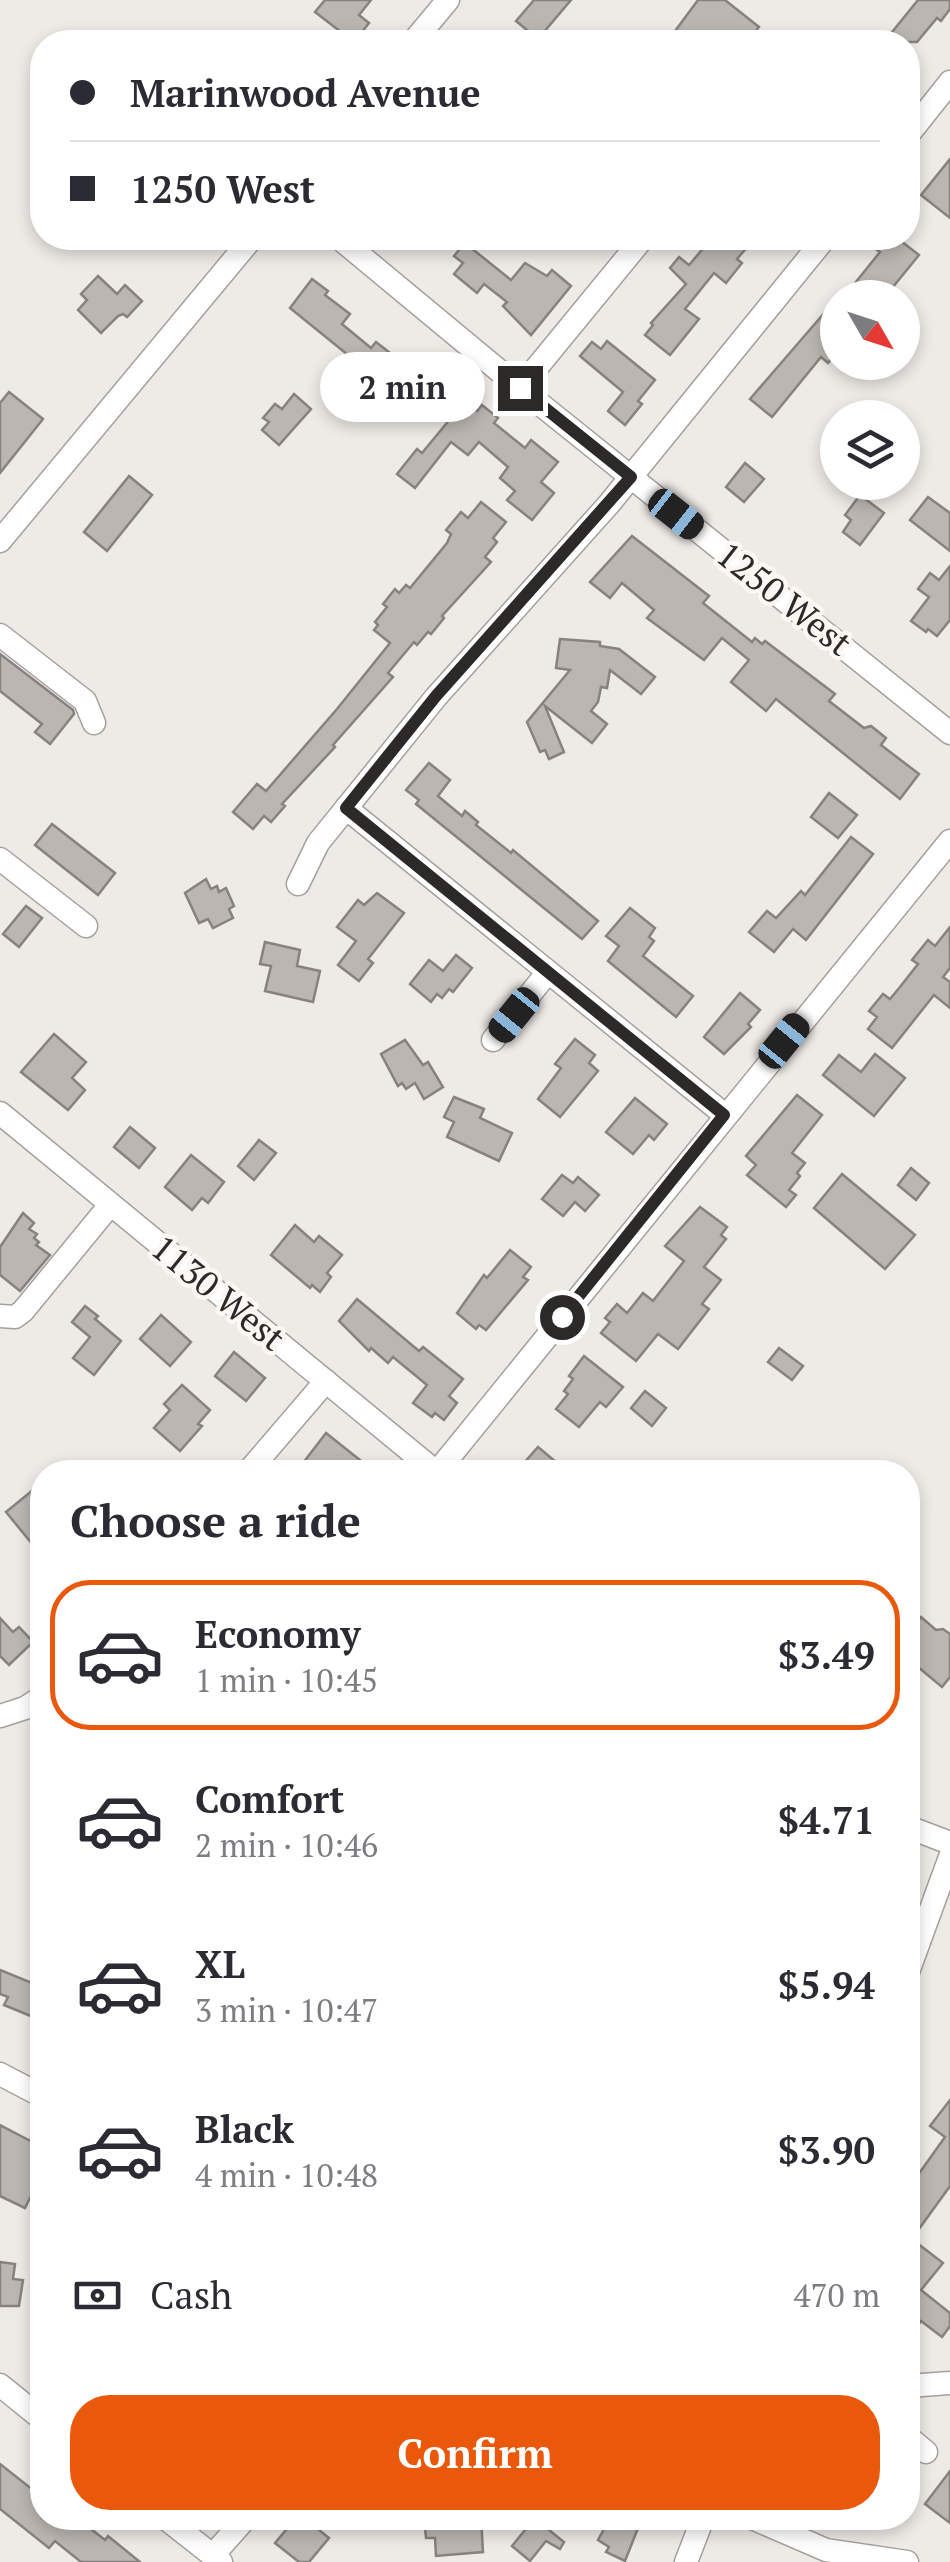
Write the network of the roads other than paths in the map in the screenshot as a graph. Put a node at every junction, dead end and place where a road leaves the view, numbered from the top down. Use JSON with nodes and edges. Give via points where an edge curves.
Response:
{"nodes":[{"id":1,"x":448,"y":0,"type":"edge"},
{"id":2,"x":423,"y":30,"type":"edge"},
{"id":3,"x":950,"y":82,"type":"edge"},
{"id":4,"x":920,"y":120,"type":"edge"},
{"id":5,"x":242,"y":250,"type":"edge"},
{"id":6,"x":353,"y":250,"type":"edge"},
{"id":7,"x":633,"y":250,"type":"edge"},
{"id":8,"x":815,"y":250,"type":"edge"},
{"id":9,"x":520,"y":388,"type":"junction"},
{"id":10,"x":631,"y":477,"type":"junction"},
{"id":11,"x":0,"y":541,"type":"edge"},
{"id":12,"x":0,"y":635,"type":"edge"},
{"id":13,"x":94,"y":722,"type":"dead end"},
{"id":14,"x":950,"y":732,"type":"edge"},
{"id":15,"x":346,"y":808,"type":"junction"},
{"id":16,"x":950,"y":841,"type":"edge"},
{"id":17,"x":0,"y":859,"type":"edge"},
{"id":18,"x":298,"y":884,"type":"dead end"},
{"id":19,"x":86,"y":926,"type":"dead end"},
{"id":20,"x":548,"y":972,"type":"junction"},
{"id":21,"x":493,"y":1040,"type":"dead end"},
{"id":22,"x":0,"y":1112,"type":"edge"},
{"id":23,"x":724,"y":1115,"type":"junction"},
{"id":24,"x":110,"y":1205,"type":"junction"},
{"id":25,"x":0,"y":1316,"type":"edge"},
{"id":26,"x":326,"y":1381,"type":"junction"},
{"id":27,"x":258,"y":1460,"type":"edge"},
{"id":28,"x":422,"y":1460,"type":"edge"},
{"id":29,"x":447,"y":1460,"type":"edge"},
{"id":30,"x":30,"y":1702,"type":"edge"},
{"id":31,"x":0,"y":1716,"type":"edge"},
{"id":32,"x":920,"y":1832,"type":"edge"},
{"id":33,"x":950,"y":1844,"type":"edge"},
{"id":34,"x":950,"y":1857,"type":"edge"},
{"id":35,"x":920,"y":1939,"type":"edge"},
{"id":36,"x":0,"y":2074,"type":"edge"},
{"id":37,"x":30,"y":2090,"type":"edge"},
{"id":38,"x":950,"y":2383,"type":"edge"},
{"id":39,"x":920,"y":2385,"type":"edge"},
{"id":40,"x":0,"y":2386,"type":"edge"},
{"id":41,"x":30,"y":2410,"type":"edge"},
{"id":42,"x":180,"y":2530,"type":"edge"},
{"id":43,"x":238,"y":2530,"type":"edge"},
{"id":44,"x":698,"y":2530,"type":"edge"},
{"id":45,"x":780,"y":2530,"type":"edge"},
{"id":46,"x":217,"y":2559,"type":"edge"},
{"id":47,"x":686,"y":2562,"type":"edge"},
{"id":48,"x":907,"y":2562,"type":"edge"}],
"edges":[{"from":1,"to":2,"type":"street"},
{"from":3,"to":4,"type":"street"},
{"from":5,"to":11,"type":"street"},
{"from":6,"to":9,"type":"street","name":"1250 West"},
{"from":7,"to":9,"type":"street"},
{"from":8,"to":10,"type":"street"},
{"from":9,"to":10,"type":"street","name":"1250 West"},
{"from":10,"to":14,"type":"street","name":"1250 West"},
{"from":10,"to":15,"type":"street"},
{"from":12,"to":13,"type":"street","via":[[85,701]]},
{"from":15,"to":18,"type":"street","via":[[312,852]]},
{"from":15,"to":20,"type":"street"},
{"from":16,"to":23,"type":"street"},
{"from":17,"to":19,"type":"street"},
{"from":20,"to":21,"type":"street"},
{"from":20,"to":23,"type":"street"},
{"from":22,"to":24,"type":"street","name":"1130 West"},
{"from":23,"to":29,"type":"street"},
{"from":24,"to":25,"type":"street","via":[[23,1311]]},
{"from":24,"to":26,"type":"street","name":"1130 West"},
{"from":26,"to":27,"type":"street"},
{"from":26,"to":28,"type":"street","name":"1130 West"},
{"from":30,"to":31,"type":"street"},
{"from":32,"to":33,"type":"street"},
{"from":34,"to":35,"type":"street"},
{"from":36,"to":37,"type":"street"},
{"from":38,"to":39,"type":"street"},
{"from":40,"to":41,"type":"street"},
{"from":42,"to":46,"type":"street"},
{"from":43,"to":46,"type":"street"},
{"from":44,"to":47,"type":"street"},
{"from":45,"to":48,"type":"street","via":[[826,2550]]}]}
